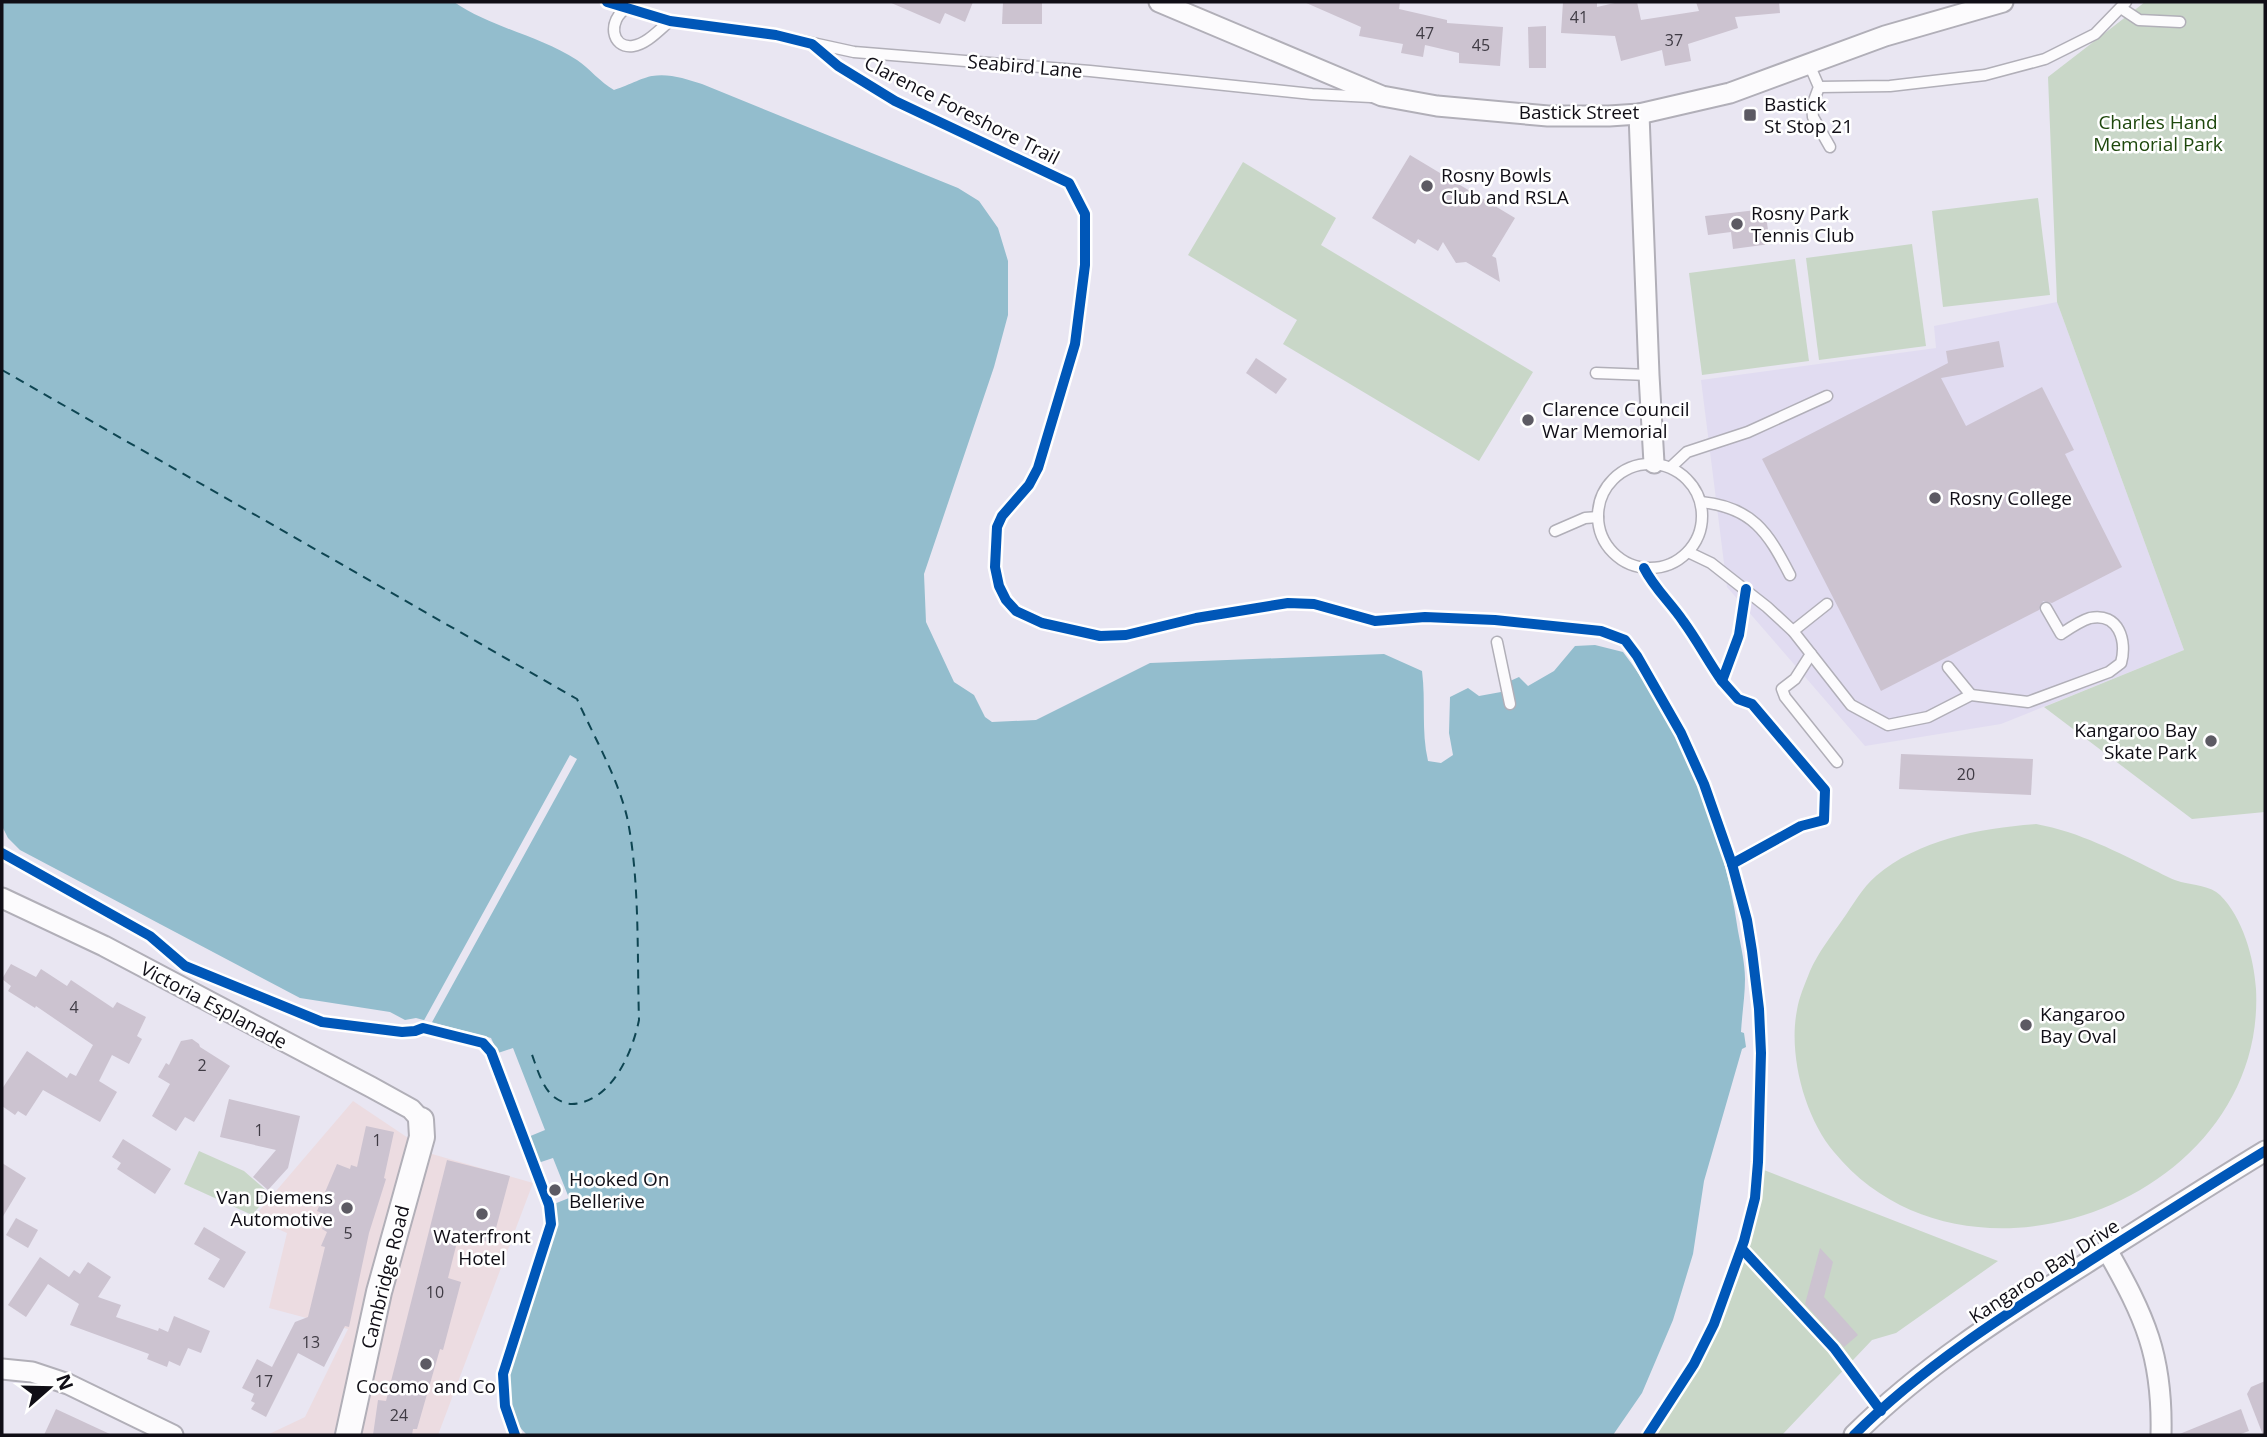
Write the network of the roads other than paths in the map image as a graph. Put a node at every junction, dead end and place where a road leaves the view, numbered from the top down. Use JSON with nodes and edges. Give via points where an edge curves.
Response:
{"nodes":[{"id":1,"x":607,"y":2,"type":"edge"},
{"id":2,"x":1159,"y":2,"type":"edge"},
{"id":3,"x":2003,"y":2,"type":"edge"},
{"id":4,"x":2124,"y":5,"type":"edge"},
{"id":5,"x":627,"y":8,"type":"junction"},
{"id":6,"x":670,"y":21,"type":"junction"},
{"id":7,"x":2180,"y":22,"type":"dead end"},
{"id":8,"x":1809,"y":64,"type":"junction"},
{"id":9,"x":1819,"y":87,"type":"junction"},
{"id":10,"x":1382,"y":96,"type":"junction"},
{"id":11,"x":1639,"y":114,"type":"junction"},
{"id":12,"x":1830,"y":148,"type":"dead end"},
{"id":13,"x":1596,"y":373,"type":"dead end"},
{"id":14,"x":1649,"y":375,"type":"junction"},
{"id":15,"x":1827,"y":396,"type":"dead end"},
{"id":16,"x":1662,"y":465,"type":"junction"},
{"id":17,"x":1701,"y":502,"type":"junction"},
{"id":18,"x":1598,"y":517,"type":"junction"},
{"id":19,"x":1555,"y":531,"type":"dead end"},
{"id":20,"x":1688,"y":552,"type":"junction"},
{"id":21,"x":1790,"y":575,"type":"dead end"},
{"id":22,"x":1827,"y":604,"type":"dead end"},
{"id":23,"x":2046,"y":608,"type":"dead end"},
{"id":24,"x":1793,"y":631,"type":"junction"},
{"id":25,"x":1497,"y":642,"type":"dead end"},
{"id":26,"x":1811,"y":654,"type":"junction"},
{"id":27,"x":1948,"y":667,"type":"dead end"},
{"id":28,"x":1971,"y":695,"type":"junction"},
{"id":29,"x":1510,"y":704,"type":"dead end"},
{"id":30,"x":1837,"y":762,"type":"dead end"},
{"id":31,"x":2,"y":898,"type":"edge"},
{"id":32,"x":421,"y":1120,"type":"joint"},
{"id":33,"x":2265,"y":1152,"type":"edge"},
{"id":34,"x":2107,"y":1250,"type":"junction"},
{"id":35,"x":2,"y":1369,"type":"edge"},
{"id":36,"x":173,"y":1435,"type":"edge"},
{"id":37,"x":348,"y":1435,"type":"edge"},
{"id":38,"x":1854,"y":1435,"type":"edge"},
{"id":39,"x":2161,"y":1435,"type":"edge"}],
"edges":[{"from":1,"to":5,"type":"lane","name":"Seabird Lane"},
{"from":2,"to":10,"type":"street","name":"Bastick Street"},
{"from":3,"to":8,"type":"street","name":"Bastick Street","via":[[1885,36]]},
{"from":4,"to":7,"type":"lane","via":[[2139,20]]},
{"from":4,"to":9,"type":"lane","via":[[2095,34],[2045,59],[1984,75],[1889,86]]},
{"from":5,"to":6,"type":"lane","name":"Seabird Lane"},
{"from":5,"to":6,"type":"lane","via":[[614,21],[618,40],[626,45],[643,42]]},
{"from":6,"to":10,"type":"lane","name":"Seabird Lane","via":[[776,35],[854,52],[1312,94]]},
{"from":8,"to":9,"type":"lane"},
{"from":8,"to":11,"type":"street","name":"Bastick Street","via":[[1730,93]]},
{"from":9,"to":12,"type":"lane","via":[[1813,117]]},
{"from":10,"to":11,"type":"street","name":"Bastick Street","via":[[1548,116]]},
{"from":11,"to":14,"type":"street"},
{"from":13,"to":14,"type":"lane"},
{"from":14,"to":16,"type":"street"},
{"from":15,"to":16,"type":"lane"},
{"from":16,"to":17,"type":"lane","via":[[1689,481]]},
{"from":16,"to":18,"type":"lane","via":[[1633,466],[1612,480],[1603,493]]},
{"from":17,"to":20,"type":"lane","via":[[1702,526]]},
{"from":17,"to":21,"type":"lane","via":[[1746,514],[1774,543]]},
{"from":18,"to":19,"type":"lane"},
{"from":18,"to":20,"type":"lane","via":[[1609,548],[1628,563],[1657,568]]},
{"from":20,"to":24,"type":"lane","via":[[1720,570]]},
{"from":22,"to":24,"type":"lane"},
{"from":23,"to":28,"type":"lane","via":[[2061,634],[2102,617],[2117,626],[2124,644],[2121,663],[2109,672],[2028,702]]},
{"from":24,"to":26,"type":"lane"},
{"from":25,"to":29,"type":"lane"},
{"from":26,"to":28,"type":"lane","via":[[1851,705],[1888,725],[1928,717]]},
{"from":26,"to":30,"type":"lane","via":[[1782,690]]},
{"from":27,"to":28,"type":"lane"},
{"from":31,"to":32,"type":"street","name":"Victoria Esplanade","via":[[104,946],[359,1081],[411,1109]]},
{"from":32,"to":37,"type":"street","name":"Cambridge Road","via":[[422,1137],[379,1292]]},
{"from":33,"to":34,"type":"street","name":"Kangaroo Bay Drive"},
{"from":34,"to":38,"type":"street","name":"Kangaroo Bay Drive","via":[[1952,1353]]},
{"from":34,"to":39,"type":"street","via":[[2140,1311],[2152,1345],[2160,1382]]},
{"from":35,"to":36,"type":"street","via":[[32,1372],[68,1384]]}]}
